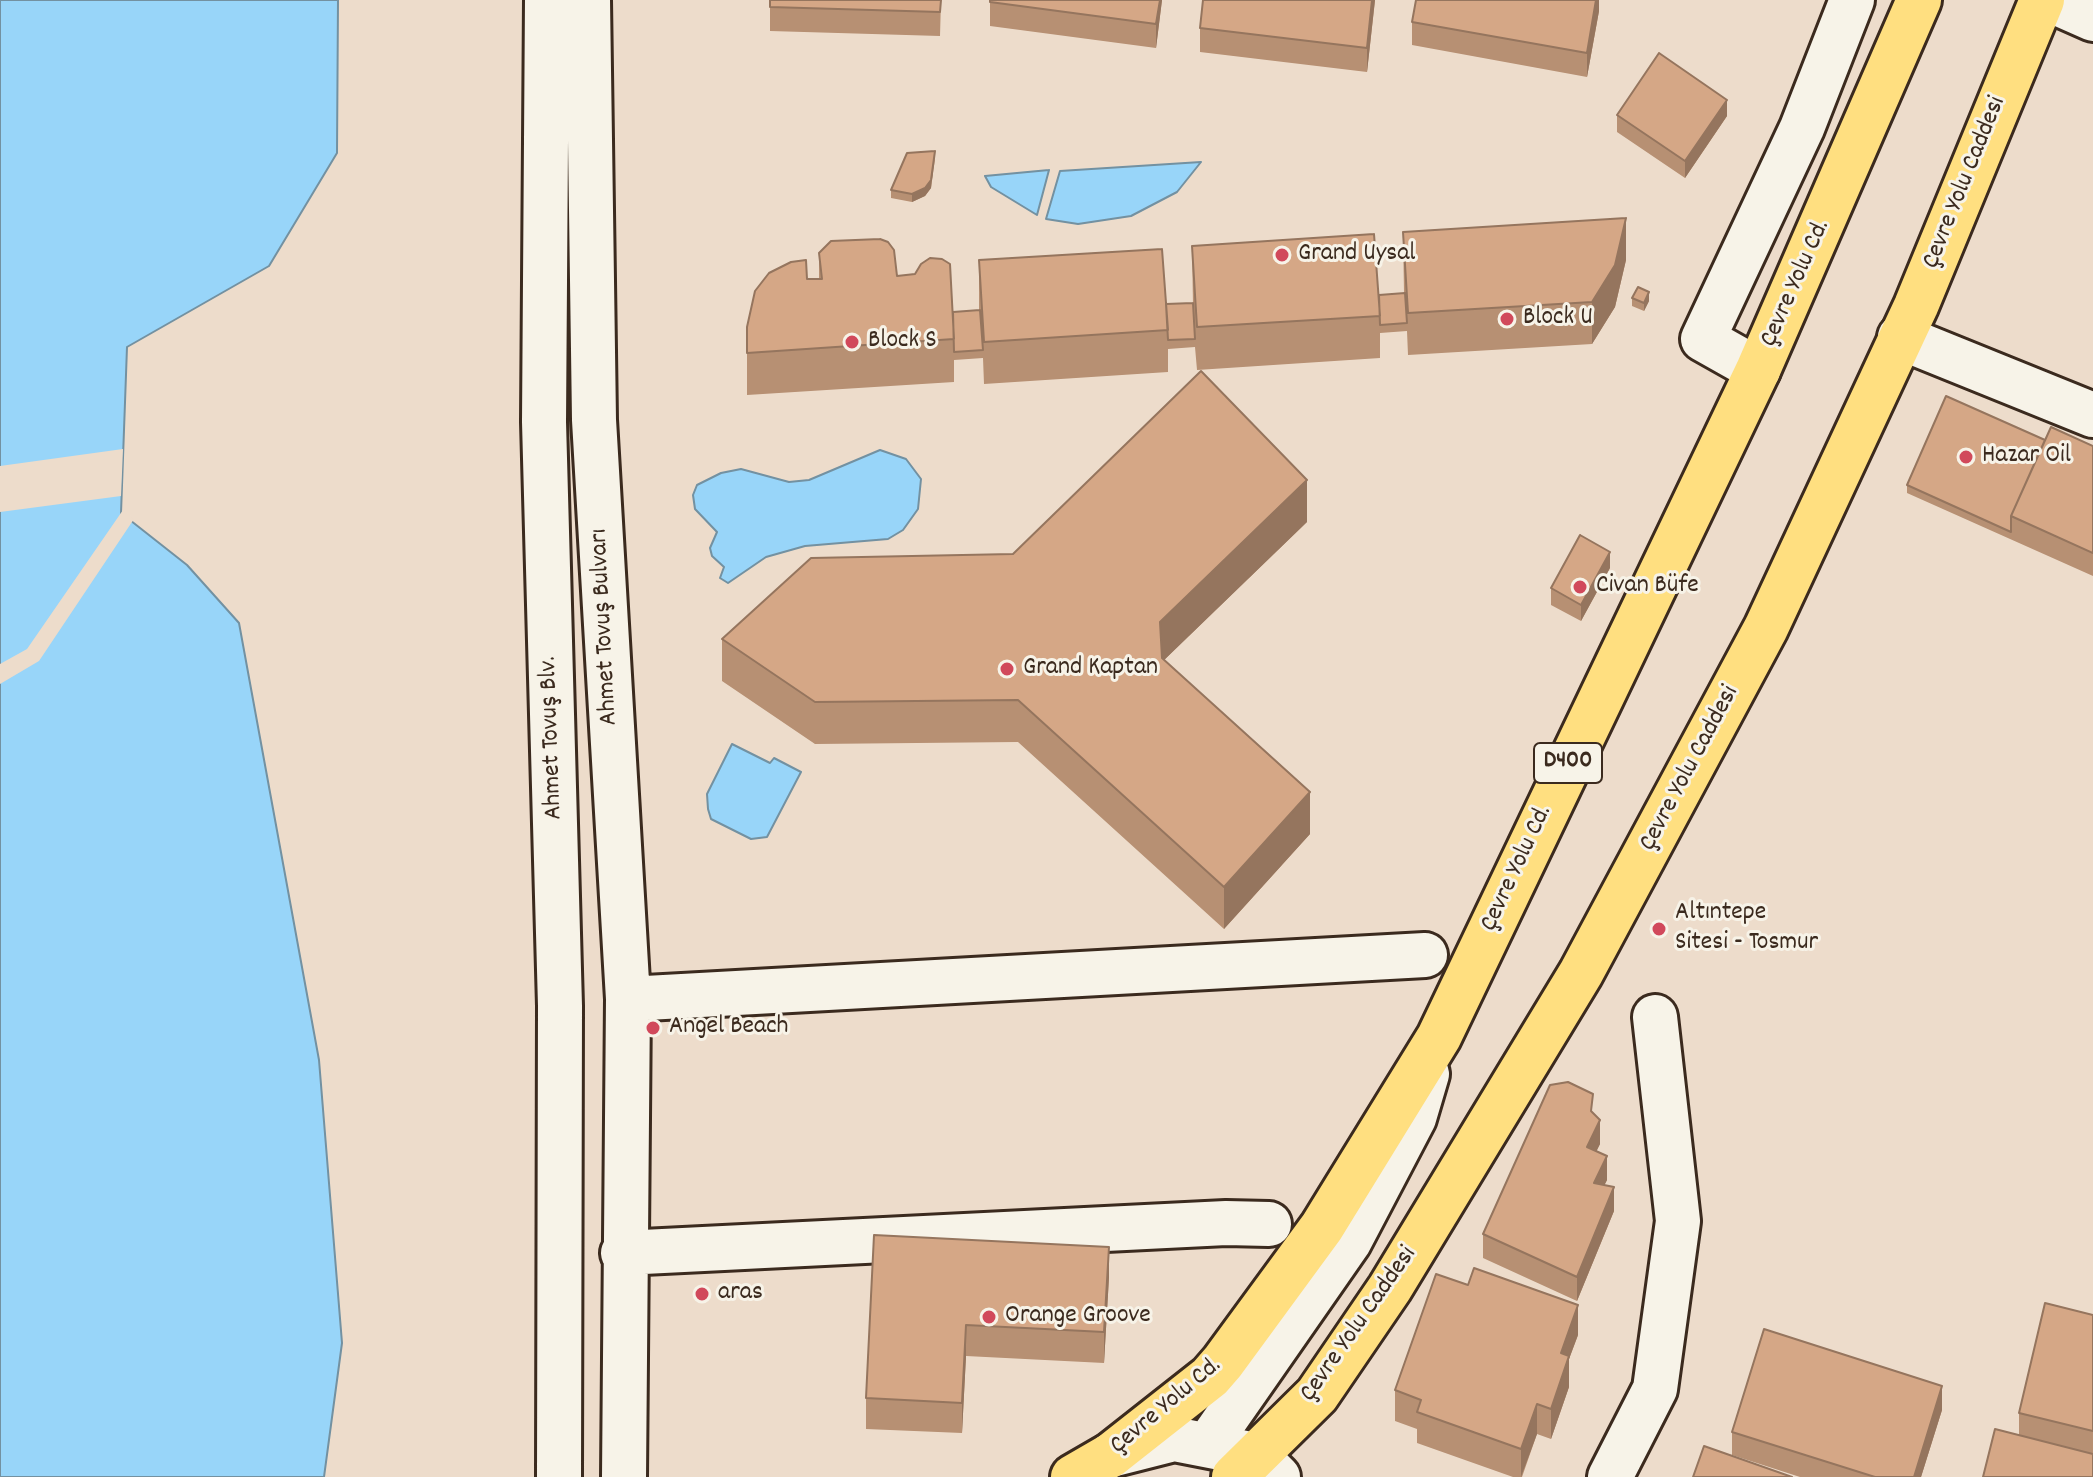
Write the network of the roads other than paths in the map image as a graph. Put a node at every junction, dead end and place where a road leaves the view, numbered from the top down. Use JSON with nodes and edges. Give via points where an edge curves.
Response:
{"nodes":[{"id":1,"x":547,"y":0,"type":"edge"},
{"id":2,"x":588,"y":0,"type":"edge"},
{"id":3,"x":1852,"y":0,"type":"edge"},
{"id":4,"x":1919,"y":0,"type":"edge"},
{"id":5,"x":2042,"y":0,"type":"edge"},
{"id":6,"x":2050,"y":0,"type":"edge"},
{"id":7,"x":2093,"y":19,"type":"edge"},
{"id":8,"x":1900,"y":337,"type":"junction"},
{"id":9,"x":1758,"y":370,"type":"junction"},
{"id":10,"x":2093,"y":415,"type":"edge"},
{"id":11,"x":1425,"y":955,"type":"dead end"},
{"id":12,"x":628,"y":999,"type":"junction"},
{"id":13,"x":1655,"y":1017,"type":"dead end"},
{"id":14,"x":1439,"y":1037,"type":"junction"},
{"id":15,"x":1269,"y":1224,"type":"dead end"},
{"id":16,"x":623,"y":1253,"type":"junction"},
{"id":17,"x":1111,"y":1455,"type":"junction"},
{"id":18,"x":1241,"y":1466,"type":"edge"},
{"id":19,"x":629,"y":1471,"type":"edge"},
{"id":20,"x":559,"y":1477,"type":"edge"},
{"id":21,"x":1073,"y":1477,"type":"edge"},
{"id":22,"x":1610,"y":1477,"type":"edge"}],
"edges":[{"from":1,"to":20,"type":"street","name":"Ahmet Tovuş Blv.","via":[[544,422],[560,1006]]},
{"from":2,"to":12,"type":"street","name":"Ahmet Tovuş Bulvarı","via":[[594,420]]},
{"from":3,"to":9,"type":"street","via":[[1796,141],[1703,339]]},
{"from":4,"to":9,"type":"highway","name":"Çevre Yolu Cd.","number":"D400"},
{"from":5,"to":8,"type":"highway","name":"Çevre Yolu Caddesi"},
{"from":6,"to":7,"type":"street"},
{"from":8,"to":10,"type":"street"},
{"from":8,"to":18,"type":"highway","name":"Çevre Yolu Caddesi","via":[[1766,628],[1581,973],[1390,1288],[1317,1395]]},
{"from":9,"to":14,"type":"highway","name":"Çevre Yolu Cd.","number":"D400"},
{"from":11,"to":12,"type":"street"},
{"from":12,"to":16,"type":"street","name":"Ahmet Tovuş Bulvarı"},
{"from":13,"to":22,"type":"street","via":[[1678,1221],[1655,1389]]},
{"from":14,"to":17,"type":"highway","name":"Çevre Yolu Cd.","number":"D400","via":[[1322,1227],[1223,1362]]},
{"from":14,"to":18,"type":"street","via":[[1414,1118]]},
{"from":15,"to":16,"type":"street"},
{"from":16,"to":19,"type":"street","name":"Ahmet Tovuş Bulvarı"},
{"from":17,"to":18,"type":"street","via":[[1174,1439]]},
{"from":17,"to":21,"type":"highway","name":"Çevre Yolu Cd.","number":"D400"}]}
